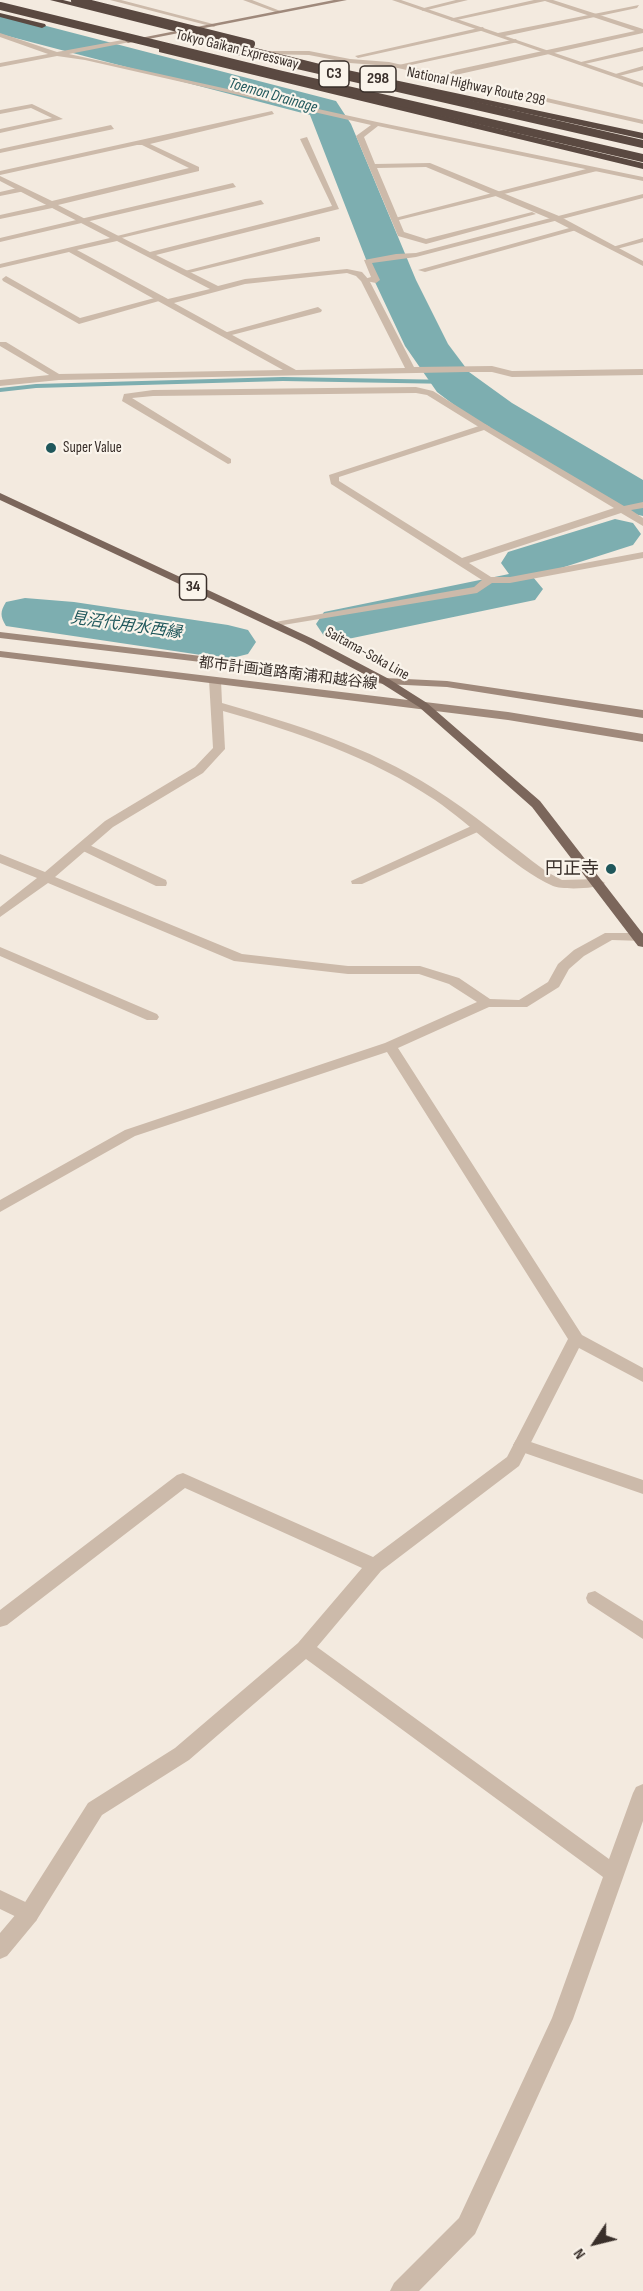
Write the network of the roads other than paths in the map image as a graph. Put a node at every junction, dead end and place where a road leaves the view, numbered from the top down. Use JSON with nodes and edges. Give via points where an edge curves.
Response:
{"nodes":[{"id":1,"x":75,"y":0,"type":"edge"},
{"id":2,"x":100,"y":0,"type":"edge"},
{"id":3,"x":113,"y":0,"type":"edge"},
{"id":4,"x":246,"y":0,"type":"edge"},
{"id":5,"x":344,"y":0,"type":"edge"},
{"id":6,"x":395,"y":0,"type":"edge"},
{"id":7,"x":465,"y":0,"type":"edge"},
{"id":8,"x":545,"y":0,"type":"edge"},
{"id":9,"x":619,"y":0,"type":"edge"},
{"id":10,"x":52,"y":3,"type":"edge"},
{"id":11,"x":640,"y":7,"type":"edge"},
{"id":12,"x":0,"y":8,"type":"edge"},
{"id":13,"x":423,"y":9,"type":"junction"},
{"id":14,"x":280,"y":12,"type":"junction"},
{"id":15,"x":0,"y":15,"type":"edge"},
{"id":16,"x":593,"y":15,"type":"junction"},
{"id":17,"x":119,"y":16,"type":"junction"},
{"id":18,"x":452,"y":19,"type":"junction"},
{"id":19,"x":214,"y":25,"type":"junction"},
{"id":20,"x":483,"y":29,"type":"junction"},
{"id":21,"x":179,"y":31,"type":"junction"},
{"id":22,"x":0,"y":35,"type":"edge"},
{"id":23,"x":499,"y":35,"type":"junction"},
{"id":24,"x":128,"y":41,"type":"junction"},
{"id":25,"x":516,"y":41,"type":"junction"},
{"id":26,"x":643,"y":49,"type":"edge"},
{"id":27,"x":547,"y":51,"type":"junction"},
{"id":28,"x":266,"y":53,"type":"junction"},
{"id":29,"x":55,"y":54,"type":"junction"},
{"id":30,"x":358,"y":56,"type":"dead end"},
{"id":31,"x":580,"y":63,"type":"junction"},
{"id":32,"x":0,"y":65,"type":"edge"},
{"id":33,"x":398,"y":66,"type":"junction"},
{"id":34,"x":643,"y":69,"type":"edge"},
{"id":35,"x":615,"y":75,"type":"junction"},
{"id":36,"x":444,"y":77,"type":"junction"},
{"id":37,"x":643,"y":85,"type":"edge"},
{"id":38,"x":0,"y":112,"type":"edge"},
{"id":39,"x":272,"y":113,"type":"dead end"},
{"id":40,"x":643,"y":122,"type":"edge"},
{"id":41,"x":377,"y":124,"type":"junction"},
{"id":42,"x":111,"y":127,"type":"dead end"},
{"id":43,"x":0,"y":131,"type":"edge"},
{"id":44,"x":643,"y":138,"type":"edge"},
{"id":45,"x":304,"y":139,"type":"dead end"},
{"id":46,"x":143,"y":143,"type":"junction"},
{"id":47,"x":643,"y":144,"type":"edge"},
{"id":48,"x":0,"y":151,"type":"edge"},
{"id":49,"x":643,"y":159,"type":"edge"},
{"id":50,"x":372,"y":166,"type":"junction"},
{"id":51,"x":643,"y":166,"type":"edge"},
{"id":52,"x":594,"y":169,"type":"junction"},
{"id":53,"x":0,"y":173,"type":"edge"},
{"id":54,"x":0,"y":178,"type":"edge"},
{"id":55,"x":643,"y":179,"type":"edge"},
{"id":56,"x":233,"y":185,"type":"dead end"},
{"id":57,"x":22,"y":189,"type":"junction"},
{"id":58,"x":496,"y":193,"type":"junction"},
{"id":59,"x":0,"y":194,"type":"edge"},
{"id":60,"x":643,"y":196,"type":"edge"},
{"id":61,"x":261,"y":202,"type":"dead end"},
{"id":62,"x":52,"y":204,"type":"junction"},
{"id":63,"x":532,"y":214,"type":"dead end"},
{"id":64,"x":0,"y":217,"type":"edge"},
{"id":65,"x":556,"y":218,"type":"junction"},
{"id":66,"x":394,"y":219,"type":"junction"},
{"id":67,"x":84,"y":221,"type":"junction"},
{"id":68,"x":576,"y":229,"type":"junction"},
{"id":69,"x":118,"y":237,"type":"junction"},
{"id":70,"x":317,"y":239,"type":"dead end"},
{"id":71,"x":0,"y":240,"type":"edge"},
{"id":72,"x":643,"y":240,"type":"edge"},
{"id":73,"x":613,"y":248,"type":"junction"},
{"id":74,"x":70,"y":249,"type":"junction"},
{"id":75,"x":150,"y":254,"type":"junction"},
{"id":76,"x":643,"y":264,"type":"edge"},
{"id":77,"x":0,"y":266,"type":"edge"},
{"id":78,"x":422,"y":270,"type":"dead end"},
{"id":79,"x":185,"y":272,"type":"junction"},
{"id":80,"x":6,"y":279,"type":"dead end"},
{"id":81,"x":365,"y":280,"type":"junction"},
{"id":82,"x":217,"y":289,"type":"junction"},
{"id":83,"x":164,"y":300,"type":"junction"},
{"id":84,"x":318,"y":310,"type":"dead end"},
{"id":85,"x":224,"y":334,"type":"junction"},
{"id":86,"x":3,"y":344,"type":"dead end"},
{"id":87,"x":411,"y":370,"type":"junction"},
{"id":88,"x":294,"y":372,"type":"junction"},
{"id":89,"x":643,"y":372,"type":"edge"},
{"id":90,"x":59,"y":377,"type":"junction"},
{"id":91,"x":0,"y":383,"type":"edge"},
{"id":92,"x":485,"y":427,"type":"junction"},
{"id":93,"x":228,"y":461,"type":"dead end"},
{"id":94,"x":0,"y":496,"type":"edge"},
{"id":95,"x":643,"y":505,"type":"edge"},
{"id":96,"x":626,"y":508,"type":"junction"},
{"id":97,"x":643,"y":523,"type":"edge"},
{"id":98,"x":643,"y":555,"type":"edge"},
{"id":99,"x":463,"y":561,"type":"junction"},
{"id":100,"x":489,"y":580,"type":"junction"},
{"id":101,"x":275,"y":625,"type":"junction"},
{"id":102,"x":0,"y":635,"type":"edge"},
{"id":103,"x":0,"y":654,"type":"edge"},
{"id":104,"x":214,"y":681,"type":"junction"},
{"id":105,"x":385,"y":681,"type":"junction"},
{"id":106,"x":216,"y":705,"type":"junction"},
{"id":107,"x":423,"y":705,"type":"junction"},
{"id":108,"x":643,"y":714,"type":"edge"},
{"id":109,"x":643,"y":738,"type":"edge"},
{"id":110,"x":477,"y":827,"type":"junction"},
{"id":111,"x":85,"y":847,"type":"junction"},
{"id":112,"x":0,"y":858,"type":"edge"},
{"id":113,"x":46,"y":879,"type":"junction"},
{"id":114,"x":357,"y":881,"type":"dead end"},
{"id":115,"x":161,"y":883,"type":"dead end"},
{"id":116,"x":599,"y":883,"type":"junction"},
{"id":117,"x":0,"y":913,"type":"edge"},
{"id":118,"x":641,"y":939,"type":"edge"},
{"id":119,"x":0,"y":951,"type":"edge"},
{"id":120,"x":487,"y":1004,"type":"junction"},
{"id":121,"x":152,"y":1017,"type":"dead end"},
{"id":122,"x":390,"y":1046,"type":"junction"},
{"id":123,"x":0,"y":1207,"type":"edge"},
{"id":124,"x":576,"y":1338,"type":"junction"},
{"id":125,"x":643,"y":1376,"type":"edge"},
{"id":126,"x":522,"y":1445,"type":"junction"},
{"id":127,"x":643,"y":1486,"type":"edge"},
{"id":128,"x":375,"y":1566,"type":"junction"},
{"id":129,"x":595,"y":1598,"type":"dead end"},
{"id":130,"x":0,"y":1620,"type":"edge"},
{"id":131,"x":643,"y":1631,"type":"edge"},
{"id":132,"x":305,"y":1648,"type":"junction"},
{"id":133,"x":643,"y":1793,"type":"edge"},
{"id":134,"x":613,"y":1873,"type":"junction"},
{"id":135,"x":0,"y":1899,"type":"edge"},
{"id":136,"x":28,"y":1914,"type":"junction"},
{"id":137,"x":0,"y":1949,"type":"edge"},
{"id":138,"x":402,"y":2291,"type":"edge"}],
"edges":[{"from":1,"to":44,"type":"highway","bridge":true},
{"from":2,"to":17,"type":"street"},
{"from":3,"to":19,"type":"street"},
{"from":4,"to":14,"type":"street"},
{"from":5,"to":14,"type":"street"},
{"from":6,"to":13,"type":"street"},
{"from":7,"to":13,"type":"street"},
{"from":8,"to":16,"type":"street"},
{"from":8,"to":18,"type":"street"},
{"from":9,"to":11,"type":"street"},
{"from":10,"to":17,"type":"highway","name":"National Highway Route 298","number":"298"},
{"from":10,"to":47,"type":"highway","name":"Tokyo Gaikan Expressway","number":"C3","bridge":true},
{"from":11,"to":16,"type":"street"},
{"from":12,"to":24,"type":"highway","name":"National Highway Route 298","number":"298"},
{"from":12,"to":49,"type":"highway","name":"Tokyo Gaikan Expressway","number":"C3","bridge":true},
{"from":13,"to":18,"type":"street"},
{"from":14,"to":19,"type":"street"},
{"from":15,"to":49,"type":"highway","bridge":true,"via":[[448,123]]},
{"from":16,"to":23,"type":"street"},
{"from":16,"to":27,"type":"street","via":[[642,31]]},
{"from":17,"to":21,"type":"highway","name":"National Highway Route 298","number":"298"},
{"from":18,"to":20,"type":"street"},
{"from":19,"to":21,"type":"street"},
{"from":20,"to":23,"type":"street"},
{"from":20,"to":30,"type":"street"},
{"from":21,"to":24,"type":"street"},
{"from":21,"to":28,"type":"highway","name":"National Highway Route 298","number":"298"},
{"from":22,"to":29,"type":"street"},
{"from":23,"to":25,"type":"street"},
{"from":24,"to":29,"type":"street"},
{"from":24,"to":51,"type":"highway","name":"National Highway Route 298","number":"298"},
{"from":25,"to":27,"type":"street"},
{"from":25,"to":33,"type":"street"},
{"from":26,"to":31,"type":"street"},
{"from":27,"to":31,"type":"street"},
{"from":27,"to":36,"type":"street"},
{"from":28,"to":33,"type":"street","via":[[309,53]]},
{"from":28,"to":44,"type":"highway","name":"National Highway Route 298","number":"298"},
{"from":29,"to":32,"type":"street"},
{"from":29,"to":41,"type":"street"},
{"from":31,"to":35,"type":"street"},
{"from":33,"to":36,"type":"street"},
{"from":34,"to":35,"type":"street"},
{"from":35,"to":37,"type":"street"},
{"from":36,"to":40,"type":"street"},
{"from":38,"to":43,"type":"street","via":[[32,106],[59,119]]},
{"from":39,"to":46,"type":"street"},
{"from":41,"to":50,"type":"street","via":[[360,136]]},
{"from":41,"to":52,"type":"street"},
{"from":42,"to":48,"type":"street"},
{"from":45,"to":75,"type":"street","via":[[336,207]]},
{"from":46,"to":53,"type":"street"},
{"from":46,"to":62,"type":"street","via":[[196,169]]},
{"from":50,"to":58,"type":"street","via":[[427,165]]},
{"from":50,"to":66,"type":"street"},
{"from":52,"to":55,"type":"street"},
{"from":52,"to":58,"type":"street"},
{"from":54,"to":57,"type":"street"},
{"from":56,"to":67,"type":"street"},
{"from":57,"to":59,"type":"street"},
{"from":57,"to":62,"type":"street"},
{"from":58,"to":65,"type":"street"},
{"from":58,"to":66,"type":"street"},
{"from":60,"to":65,"type":"street"},
{"from":61,"to":69,"type":"street"},
{"from":62,"to":64,"type":"street"},
{"from":62,"to":67,"type":"street"},
{"from":63,"to":66,"type":"street","via":[[426,242],[401,234]]},
{"from":65,"to":68,"type":"street"},
{"from":65,"to":81,"type":"street","via":[[416,255],[367,262],[375,280]]},
{"from":67,"to":69,"type":"street"},
{"from":67,"to":71,"type":"street"},
{"from":68,"to":73,"type":"street"},
{"from":68,"to":78,"type":"street"},
{"from":69,"to":74,"type":"street"},
{"from":69,"to":75,"type":"street"},
{"from":70,"to":79,"type":"street"},
{"from":72,"to":73,"type":"street"},
{"from":73,"to":76,"type":"street"},
{"from":74,"to":77,"type":"street"},
{"from":74,"to":83,"type":"street"},
{"from":75,"to":79,"type":"street"},
{"from":79,"to":82,"type":"street"},
{"from":80,"to":83,"type":"street","via":[[79,321]]},
{"from":81,"to":82,"type":"street","via":[[347,271],[286,276]]},
{"from":81,"to":87,"type":"street"},
{"from":82,"to":83,"type":"street"},
{"from":83,"to":85,"type":"street"},
{"from":84,"to":85,"type":"street"},
{"from":85,"to":88,"type":"street"},
{"from":86,"to":90,"type":"street"},
{"from":87,"to":88,"type":"street"},
{"from":87,"to":89,"type":"street","via":[[492,369],[512,374]]},
{"from":88,"to":90,"type":"street"},
{"from":90,"to":91,"type":"street"},
{"from":92,"to":93,"type":"street","via":[[430,393],[416,390],[127,396],[127,401]]},
{"from":92,"to":96,"type":"street"},
{"from":92,"to":99,"type":"street","via":[[334,475],[334,482]]},
{"from":94,"to":101,"type":"main road","name":"Saitama-Soka Line","number":"34"},
{"from":95,"to":96,"type":"street"},
{"from":96,"to":97,"type":"street"},
{"from":96,"to":99,"type":"street"},
{"from":98,"to":100,"type":"street","via":[[510,580]]},
{"from":99,"to":100,"type":"street"},
{"from":100,"to":101,"type":"street","via":[[477,590]]},
{"from":101,"to":105,"type":"main road","name":"Saitama-Soka Line","number":"34"},
{"from":102,"to":105,"type":"street","name":"都市計画道路南浦和越谷線"},
{"from":103,"to":104,"type":"street","name":"都市計画道路南浦和越谷線"},
{"from":104,"to":106,"type":"street"},
{"from":104,"to":107,"type":"street","name":"都市計画道路南浦和越谷線"},
{"from":105,"to":107,"type":"main road","name":"Saitama-Soka Line","number":"34"},
{"from":105,"to":108,"type":"street","name":"都市計画道路南浦和越谷線","via":[[447,684]]},
{"from":106,"to":110,"type":"street","via":[[284,724],[369,759],[427,790]]},
{"from":106,"to":111,"type":"street","via":[[219,749],[199,770],[109,824]]},
{"from":107,"to":109,"type":"street","name":"都市計画道路南浦和越谷線"},
{"from":107,"to":116,"type":"main road","name":"Saitama-Soka Line","number":"34","via":[[536,804]]},
{"from":110,"to":114,"type":"street"},
{"from":110,"to":116,"type":"street","via":[[560,884]]},
{"from":111,"to":113,"type":"street"},
{"from":111,"to":115,"type":"street"},
{"from":112,"to":113,"type":"street"},
{"from":113,"to":117,"type":"street"},
{"from":113,"to":120,"type":"street","via":[[239,958],[348,970],[420,969],[454,981]]},
{"from":116,"to":118,"type":"main road","name":"Saitama-Soka Line","number":"34"},
{"from":118,"to":120,"type":"street","via":[[610,936],[579,953],[563,967],[554,984],[522,1004]]},
{"from":119,"to":121,"type":"street"},
{"from":120,"to":122,"type":"street"},
{"from":122,"to":123,"type":"street","via":[[130,1133]]},
{"from":122,"to":124,"type":"street"},
{"from":124,"to":125,"type":"street"},
{"from":124,"to":126,"type":"street"},
{"from":126,"to":127,"type":"street"},
{"from":126,"to":128,"type":"street","via":[[513,1461]]},
{"from":128,"to":130,"type":"street","via":[[183,1480]]},
{"from":128,"to":132,"type":"street"},
{"from":129,"to":131,"type":"street"},
{"from":132,"to":134,"type":"street"},
{"from":132,"to":136,"type":"street","via":[[182,1754],[95,1809]]},
{"from":133,"to":134,"type":"street"},
{"from":134,"to":138,"type":"street","via":[[562,2019],[466,2226]]},
{"from":135,"to":136,"type":"street"},
{"from":136,"to":137,"type":"street"}]}
